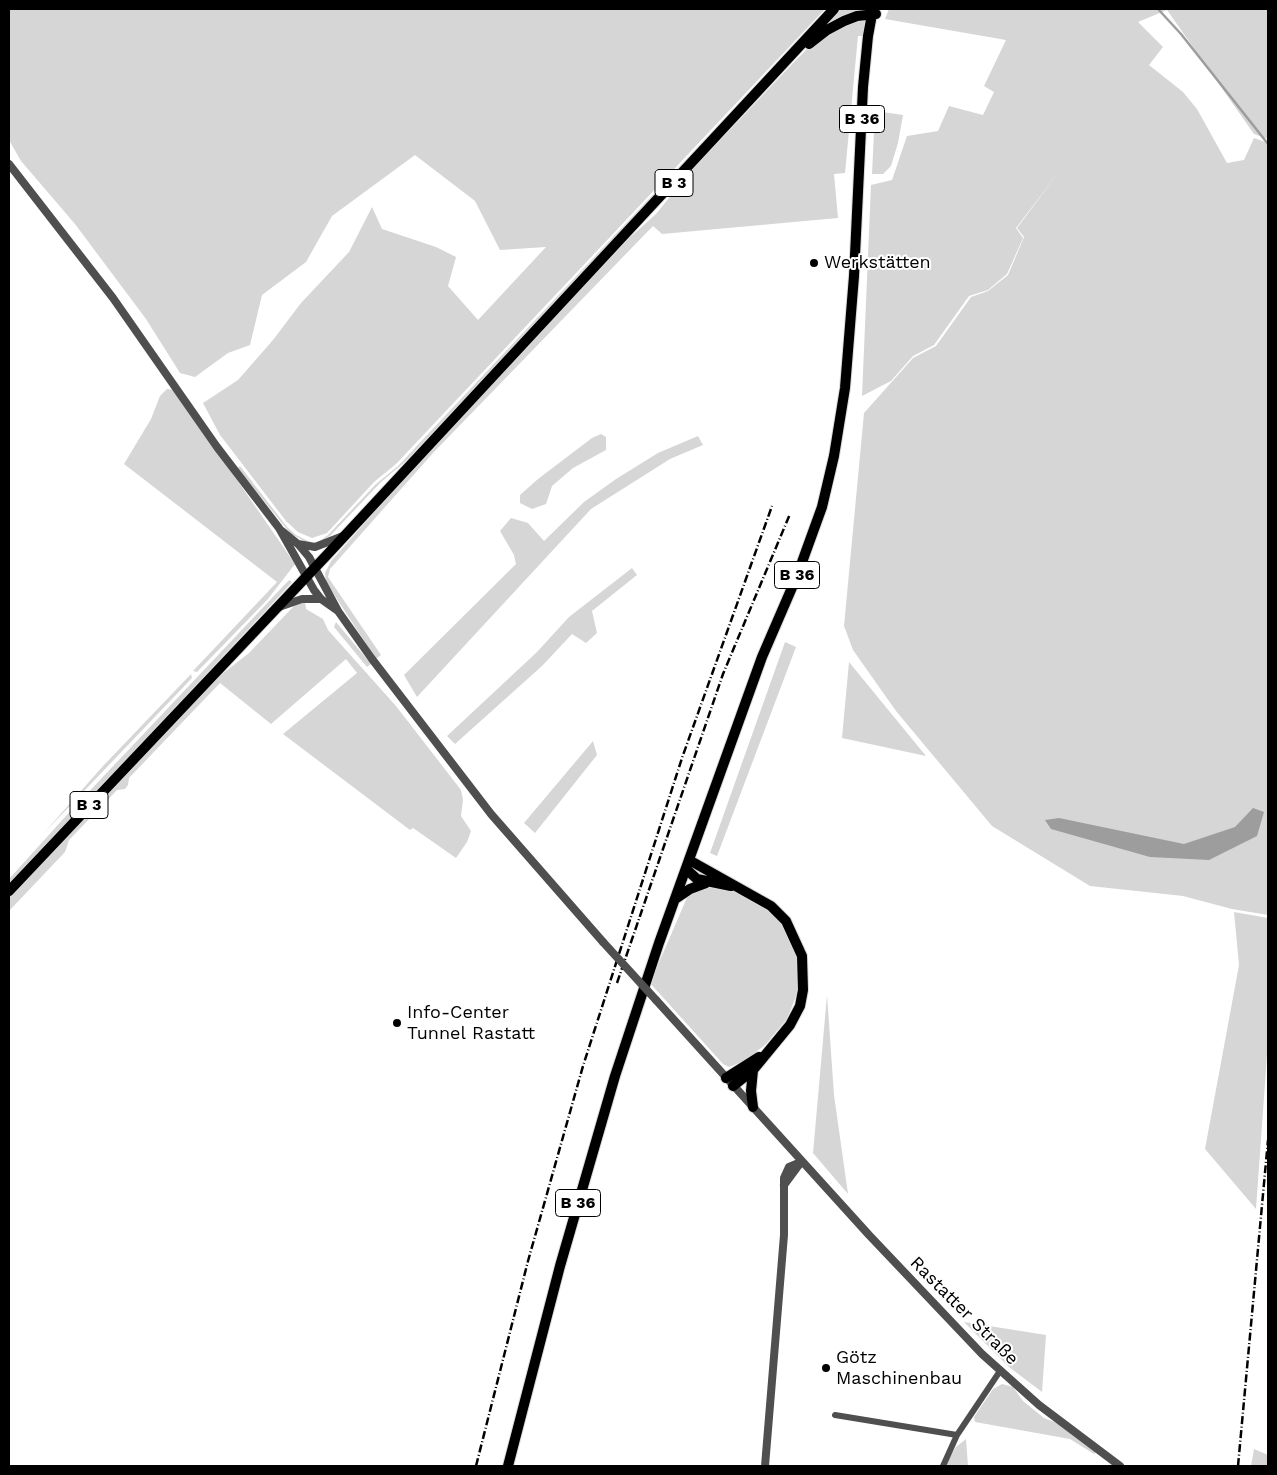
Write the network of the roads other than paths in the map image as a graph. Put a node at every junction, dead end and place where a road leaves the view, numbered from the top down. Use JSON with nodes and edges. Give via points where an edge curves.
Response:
{"nodes":[{"id":1,"x":834,"y":9,"type":"edge"},
{"id":2,"x":875,"y":11,"type":"edge"},
{"id":3,"x":792,"y":56,"type":"junction"},
{"id":4,"x":9,"y":164,"type":"edge"},
{"id":5,"x":279,"y":528,"type":"junction"},
{"id":6,"x":345,"y":536,"type":"junction"},
{"id":7,"x":298,"y":544,"type":"junction"},
{"id":8,"x":315,"y":568,"type":"junction"},
{"id":9,"x":306,"y":577,"type":"junction"},
{"id":10,"x":321,"y":599,"type":"junction"},
{"id":11,"x":277,"y":608,"type":"junction"},
{"id":12,"x":338,"y":611,"type":"junction"},
{"id":13,"x":687,"y":864,"type":"junction"},
{"id":14,"x":706,"y":882,"type":"junction"},
{"id":15,"x":737,"y":886,"type":"junction"},
{"id":16,"x":9,"y":891,"type":"edge"},
{"id":17,"x":675,"y":899,"type":"junction"},
{"id":18,"x":764,"y":1054,"type":"junction"},
{"id":19,"x":753,"y":1070,"type":"junction"},
{"id":20,"x":730,"y":1082,"type":"junction"},
{"id":21,"x":753,"y":1107,"type":"junction"},
{"id":22,"x":801,"y":1162,"type":"junction"},
{"id":23,"x":1000,"y":1371,"type":"junction"},
{"id":24,"x":835,"y":1416,"type":"dead end"},
{"id":25,"x":958,"y":1435,"type":"junction"},
{"id":26,"x":508,"y":1466,"type":"edge"},
{"id":27,"x":765,"y":1466,"type":"edge"},
{"id":28,"x":943,"y":1466,"type":"edge"},
{"id":29,"x":1120,"y":1466,"type":"edge"}],
"edges":[{"from":1,"to":3,"type":"main road","number":"B 3"},
{"from":2,"to":3,"type":"main road","number":"B 3","via":[[836,25]]},
{"from":2,"to":13,"type":"main road","number":"B 36","via":[[868,36],[863,87],[854,276],[845,388],[834,456],[822,507],[762,657]]},
{"from":3,"to":6,"type":"main road","number":"B 3"},
{"from":4,"to":5,"type":"street","via":[[112,298],[217,447]]},
{"from":5,"to":7,"type":"street"},
{"from":5,"to":9,"type":"street"},
{"from":6,"to":7,"type":"street","via":[[319,546]]},
{"from":6,"to":8,"type":"main road","number":"B 3"},
{"from":7,"to":8,"type":"street"},
{"from":8,"to":9,"type":"main road","number":"B 3"},
{"from":8,"to":12,"type":"street"},
{"from":9,"to":10,"type":"street"},
{"from":9,"to":11,"type":"main road","number":"B 3"},
{"from":10,"to":11,"type":"street","via":[[302,599]]},
{"from":10,"to":12,"type":"street"},
{"from":11,"to":16,"type":"main road","number":"B 3"},
{"from":12,"to":20,"type":"street","name":"Rastatter Straße","bridge":true,"via":[[491,814]]},
{"from":13,"to":14,"type":"main road","via":[[697,879]]},
{"from":13,"to":15,"type":"main road"},
{"from":13,"to":17,"type":"main road","number":"B 36"},
{"from":14,"to":15,"type":"main road"},
{"from":14,"to":17,"type":"main road"},
{"from":15,"to":18,"type":"main road","via":[[771,906],[786,921],[802,956],[804,973],[800,1006],[790,1025]]},
{"from":17,"to":26,"type":"main road","number":"B 36","via":[[615,1076],[560,1266]]},
{"from":18,"to":19,"type":"main road"},
{"from":18,"to":20,"type":"main road"},
{"from":19,"to":20,"type":"main road"},
{"from":19,"to":21,"type":"main road"},
{"from":20,"to":21,"type":"street","name":"Rastatter Straße"},
{"from":21,"to":22,"type":"street","name":"Rastatter Straße"},
{"from":22,"to":23,"type":"street","name":"Rastatter Straße","via":[[925,1296]]},
{"from":22,"to":27,"type":"street","via":[[784,1185],[784,1235]]},
{"from":23,"to":25,"type":"street"},
{"from":23,"to":29,"type":"street","name":"Rastatter Straße"},
{"from":24,"to":25,"type":"street"},
{"from":25,"to":28,"type":"street"}]}
